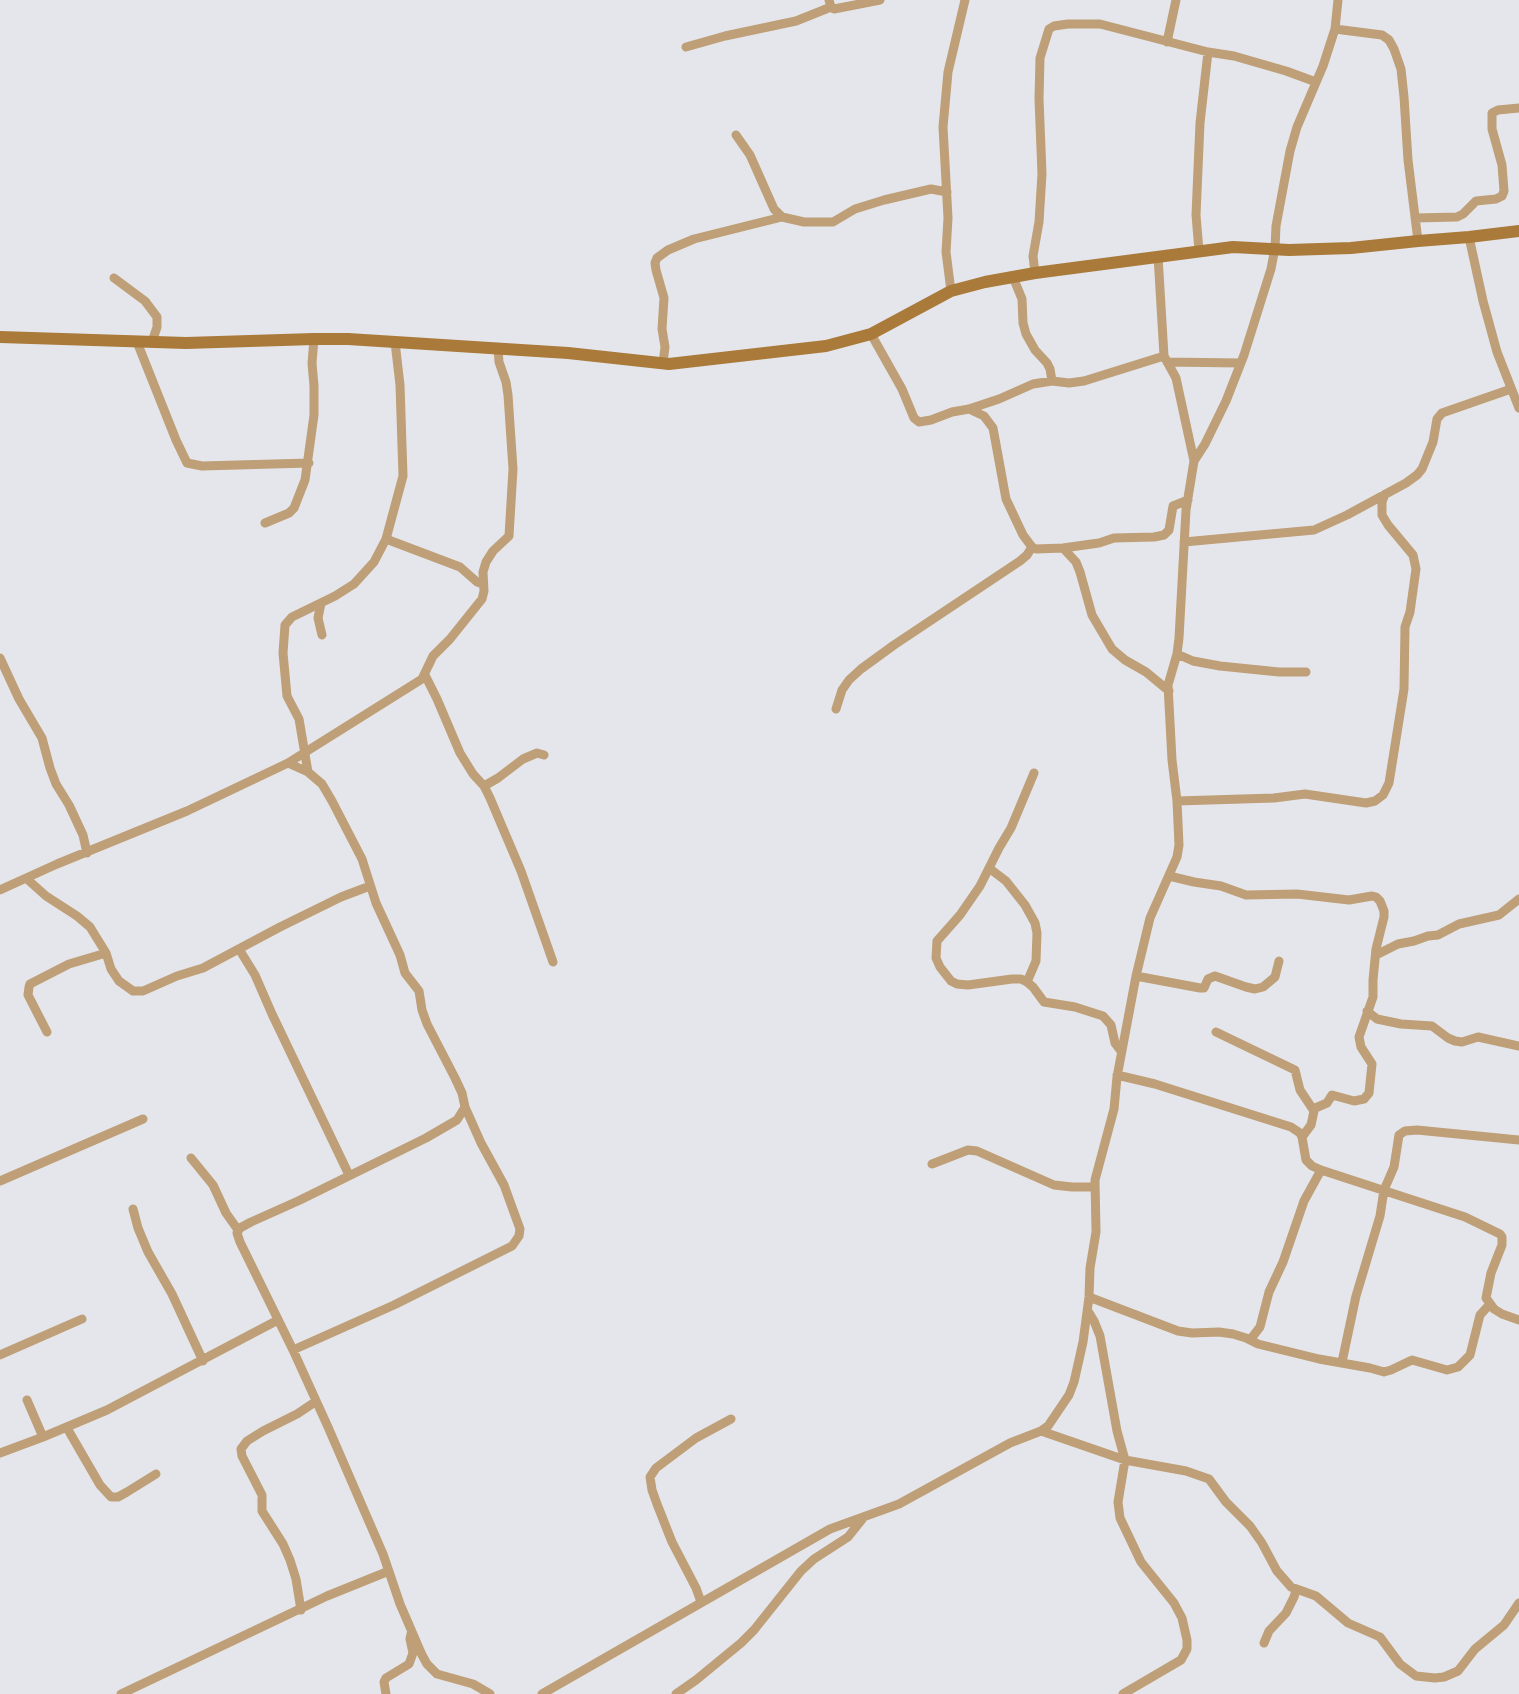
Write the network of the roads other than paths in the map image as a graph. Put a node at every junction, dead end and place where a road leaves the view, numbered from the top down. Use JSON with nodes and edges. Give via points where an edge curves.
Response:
{"nodes":[{"id":1,"x":880,"y":0,"type":"edge"},
{"id":2,"x":965,"y":0,"type":"edge"},
{"id":3,"x":1176,"y":0,"type":"edge"},
{"id":4,"x":1338,"y":0,"type":"edge"},
{"id":5,"x":830,"y":4,"type":"edge"},
{"id":6,"x":1335,"y":29,"type":"junction"},
{"id":7,"x":1167,"y":42,"type":"junction"},
{"id":8,"x":686,"y":47,"type":"dead end"},
{"id":9,"x":1208,"y":52,"type":"junction"},
{"id":10,"x":1316,"y":82,"type":"junction"},
{"id":11,"x":1519,"y":108,"type":"edge"},
{"id":12,"x":736,"y":135,"type":"dead end"},
{"id":13,"x":947,"y":191,"type":"junction"},
{"id":14,"x":782,"y":217,"type":"junction"},
{"id":15,"x":1415,"y":218,"type":"junction"},
{"id":16,"x":1519,"y":231,"type":"edge"},
{"id":17,"x":1469,"y":237,"type":"junction"},
{"id":18,"x":1418,"y":241,"type":"junction"},
{"id":19,"x":1275,"y":248,"type":"junction"},
{"id":20,"x":1199,"y":251,"type":"junction"},
{"id":21,"x":1158,"y":256,"type":"junction"},
{"id":22,"x":1035,"y":273,"type":"junction"},
{"id":23,"x":1013,"y":277,"type":"junction"},
{"id":24,"x":114,"y":278,"type":"dead end"},
{"id":25,"x":951,"y":291,"type":"junction"},
{"id":26,"x":871,"y":334,"type":"junction"},
{"id":27,"x":0,"y":337,"type":"edge"},
{"id":28,"x":314,"y":339,"type":"junction"},
{"id":29,"x":137,"y":342,"type":"junction"},
{"id":30,"x":152,"y":342,"type":"junction"},
{"id":31,"x":395,"y":342,"type":"junction"},
{"id":32,"x":498,"y":349,"type":"junction"},
{"id":33,"x":1165,"y":359,"type":"junction"},
{"id":34,"x":663,"y":363,"type":"junction"},
{"id":35,"x":1241,"y":363,"type":"junction"},
{"id":36,"x":1052,"y":381,"type":"junction"},
{"id":37,"x":1511,"y":389,"type":"junction"},
{"id":38,"x":1519,"y":408,"type":"edge"},
{"id":39,"x":969,"y":409,"type":"junction"},
{"id":40,"x":1194,"y":461,"type":"junction"},
{"id":41,"x":309,"y":463,"type":"junction"},
{"id":42,"x":1385,"y":494,"type":"junction"},
{"id":43,"x":1188,"y":500,"type":"junction"},
{"id":44,"x":265,"y":523,"type":"dead end"},
{"id":45,"x":386,"y":539,"type":"junction"},
{"id":46,"x":1184,"y":542,"type":"junction"},
{"id":47,"x":1032,"y":547,"type":"junction"},
{"id":48,"x":1063,"y":548,"type":"junction"},
{"id":49,"x":483,"y":584,"type":"junction"},
{"id":50,"x":321,"y":603,"type":"junction"},
{"id":51,"x":322,"y":635,"type":"dead end"},
{"id":52,"x":1177,"y":654,"type":"junction"},
{"id":53,"x":0,"y":657,"type":"edge"},
{"id":54,"x":1306,"y":672,"type":"dead end"},
{"id":55,"x":425,"y":675,"type":"junction"},
{"id":56,"x":1169,"y":691,"type":"junction"},
{"id":57,"x":836,"y":709,"type":"dead end"},
{"id":58,"x":305,"y":752,"type":"junction"},
{"id":59,"x":544,"y":755,"type":"dead end"},
{"id":60,"x":288,"y":763,"type":"junction"},
{"id":61,"x":308,"y":772,"type":"junction"},
{"id":62,"x":1034,"y":773,"type":"dead end"},
{"id":63,"x":484,"y":786,"type":"junction"},
{"id":64,"x":1177,"y":801,"type":"junction"},
{"id":65,"x":87,"y":853,"type":"junction"},
{"id":66,"x":989,"y":868,"type":"junction"},
{"id":67,"x":1170,"y":876,"type":"junction"},
{"id":68,"x":27,"y":879,"type":"junction"},
{"id":69,"x":370,"y":886,"type":"junction"},
{"id":70,"x":0,"y":890,"type":"edge"},
{"id":71,"x":1519,"y":899,"type":"edge"},
{"id":72,"x":239,"y":949,"type":"junction"},
{"id":73,"x":106,"y":953,"type":"junction"},
{"id":74,"x":1376,"y":955,"type":"junction"},
{"id":75,"x":1279,"y":961,"type":"dead end"},
{"id":76,"x":553,"y":962,"type":"dead end"},
{"id":77,"x":1136,"y":976,"type":"junction"},
{"id":78,"x":1027,"y":982,"type":"junction"},
{"id":79,"x":1367,"y":1011,"type":"junction"},
{"id":80,"x":47,"y":1032,"type":"dead end"},
{"id":81,"x":1216,"y":1032,"type":"dead end"},
{"id":82,"x":1519,"y":1046,"type":"edge"},
{"id":83,"x":1121,"y":1051,"type":"junction"},
{"id":84,"x":1117,"y":1075,"type":"junction"},
{"id":85,"x":465,"y":1107,"type":"junction"},
{"id":86,"x":1313,"y":1109,"type":"junction"},
{"id":87,"x":143,"y":1119,"type":"dead end"},
{"id":88,"x":1303,"y":1137,"type":"junction"},
{"id":89,"x":1519,"y":1140,"type":"edge"},
{"id":90,"x":191,"y":1158,"type":"dead end"},
{"id":91,"x":932,"y":1164,"type":"dead end"},
{"id":92,"x":1321,"y":1170,"type":"junction"},
{"id":93,"x":349,"y":1175,"type":"junction"},
{"id":94,"x":0,"y":1181,"type":"edge"},
{"id":95,"x":1095,"y":1187,"type":"junction"},
{"id":96,"x":1384,"y":1190,"type":"junction"},
{"id":97,"x":133,"y":1209,"type":"dead end"},
{"id":98,"x":238,"y":1230,"type":"junction"},
{"id":99,"x":1089,"y":1297,"type":"junction"},
{"id":100,"x":1490,"y":1304,"type":"junction"},
{"id":101,"x":1087,"y":1310,"type":"junction"},
{"id":102,"x":82,"y":1319,"type":"dead end"},
{"id":103,"x":1519,"y":1320,"type":"edge"},
{"id":104,"x":278,"y":1321,"type":"junction"},
{"id":105,"x":1250,"y":1340,"type":"junction"},
{"id":106,"x":293,"y":1350,"type":"junction"},
{"id":107,"x":0,"y":1356,"type":"edge"},
{"id":108,"x":203,"y":1361,"type":"junction"},
{"id":109,"x":1342,"y":1362,"type":"junction"},
{"id":110,"x":27,"y":1399,"type":"dead end"},
{"id":111,"x":315,"y":1402,"type":"junction"},
{"id":112,"x":731,"y":1419,"type":"dead end"},
{"id":113,"x":67,"y":1428,"type":"junction"},
{"id":114,"x":1041,"y":1432,"type":"junction"},
{"id":115,"x":43,"y":1437,"type":"junction"},
{"id":116,"x":0,"y":1453,"type":"edge"},
{"id":117,"x":1125,"y":1460,"type":"junction"},
{"id":118,"x":156,"y":1474,"type":"dead end"},
{"id":119,"x":864,"y":1516,"type":"junction"},
{"id":120,"x":389,"y":1570,"type":"junction"},
{"id":121,"x":1296,"y":1590,"type":"junction"},
{"id":122,"x":701,"y":1602,"type":"junction"},
{"id":123,"x":1519,"y":1603,"type":"edge"},
{"id":124,"x":301,"y":1610,"type":"junction"},
{"id":125,"x":412,"y":1632,"type":"junction"},
{"id":126,"x":1264,"y":1643,"type":"dead end"},
{"id":127,"x":121,"y":1694,"type":"edge"},
{"id":128,"x":386,"y":1694,"type":"edge"},
{"id":129,"x":490,"y":1694,"type":"edge"},
{"id":130,"x":542,"y":1694,"type":"edge"},
{"id":131,"x":676,"y":1694,"type":"edge"},
{"id":132,"x":1124,"y":1694,"type":"edge"}],
"edges":[{"from":1,"to":5,"type":"street","via":[[834,9]]},
{"from":2,"to":13,"type":"street","via":[[944,102]]},
{"from":3,"to":7,"type":"street"},
{"from":4,"to":6,"type":"street"},
{"from":5,"to":8,"type":"street","via":[[796,21]]},
{"from":6,"to":10,"type":"street"},
{"from":6,"to":15,"type":"street","via":[[1382,35],[1394,49],[1401,69]]},
{"from":7,"to":9,"type":"street"},
{"from":7,"to":22,"type":"street","via":[[1100,24],[1068,23],[1049,29],[1041,58],[1042,174]]},
{"from":9,"to":10,"type":"street"},
{"from":9,"to":20,"type":"street","via":[[1200,122]]},
{"from":10,"to":19,"type":"street","via":[[1290,151]]},
{"from":11,"to":15,"type":"street","via":[[1492,113],[1502,165],[1502,196],[1476,201],[1457,217]]},
{"from":12,"to":14,"type":"street"},
{"from":13,"to":14,"type":"street","via":[[931,189],[884,200],[833,222]]},
{"from":13,"to":25,"type":"street"},
{"from":14,"to":34,"type":"street","via":[[694,239],[657,258],[665,306]]},
{"from":15,"to":18,"type":"street"},
{"from":16,"to":17,"type":"main road"},
{"from":17,"to":18,"type":"main road"},
{"from":17,"to":37,"type":"street","via":[[1497,352]]},
{"from":18,"to":19,"type":"main road","via":[[1332,249]]},
{"from":19,"to":20,"type":"main road"},
{"from":19,"to":35,"type":"street"},
{"from":20,"to":21,"type":"main road"},
{"from":21,"to":22,"type":"main road"},
{"from":21,"to":33,"type":"street"},
{"from":22,"to":23,"type":"main road"},
{"from":23,"to":25,"type":"main road"},
{"from":23,"to":36,"type":"street","via":[[1022,299],[1026,334],[1050,369]]},
{"from":24,"to":30,"type":"street","via":[[145,301],[157,317]]},
{"from":25,"to":26,"type":"main road"},
{"from":26,"to":34,"type":"main road","via":[[826,346]]},
{"from":26,"to":39,"type":"street","via":[[919,422]]},
{"from":27,"to":29,"type":"main road"},
{"from":28,"to":30,"type":"main road"},
{"from":28,"to":31,"type":"main road"},
{"from":28,"to":41,"type":"street"},
{"from":29,"to":30,"type":"main road"},
{"from":29,"to":41,"type":"street","via":[[187,463]]},
{"from":31,"to":32,"type":"main road"},
{"from":31,"to":45,"type":"street","via":[[403,476]]},
{"from":32,"to":34,"type":"main road"},
{"from":32,"to":49,"type":"street","via":[[508,395],[513,469],[510,527],[509,536],[486,562]]},
{"from":33,"to":35,"type":"street"},
{"from":33,"to":36,"type":"street","via":[[1084,381]]},
{"from":33,"to":40,"type":"street","via":[[1176,377]]},
{"from":35,"to":40,"type":"street"},
{"from":36,"to":39,"type":"street"},
{"from":37,"to":38,"type":"street"},
{"from":37,"to":42,"type":"street","via":[[1440,415],[1422,469]]},
{"from":39,"to":47,"type":"street","via":[[984,416],[993,428],[1006,499]]},
{"from":40,"to":43,"type":"street"},
{"from":41,"to":44,"type":"street","via":[[294,508]]},
{"from":42,"to":46,"type":"street","via":[[1314,530]]},
{"from":42,"to":64,"type":"street","via":[[1382,515],[1409,548],[1416,569],[1405,627],[1404,689],[1389,783],[1383,795],[1366,803],[1305,794]]},
{"from":43,"to":46,"type":"street"},
{"from":43,"to":48,"type":"street","via":[[1173,506],[1164,535]]},
{"from":45,"to":49,"type":"street","via":[[460,567]]},
{"from":45,"to":50,"type":"street","via":[[359,579]]},
{"from":46,"to":52,"type":"street"},
{"from":47,"to":48,"type":"street"},
{"from":47,"to":57,"type":"street","via":[[1020,561],[862,669],[842,690]]},
{"from":48,"to":56,"type":"street","via":[[1076,562],[1092,615],[1112,649]]},
{"from":49,"to":55,"type":"street","via":[[482,599],[433,656]]},
{"from":50,"to":51,"type":"street"},
{"from":50,"to":58,"type":"street","via":[[289,620],[283,639],[287,696],[299,719]]},
{"from":52,"to":54,"type":"street","via":[[1220,666]]},
{"from":52,"to":56,"type":"street"},
{"from":53,"to":65,"type":"street","via":[[42,738]]},
{"from":55,"to":58,"type":"street"},
{"from":55,"to":63,"type":"street","via":[[460,753]]},
{"from":56,"to":64,"type":"street"},
{"from":58,"to":60,"type":"street"},
{"from":58,"to":61,"type":"street"},
{"from":59,"to":63,"type":"street","via":[[523,759]]},
{"from":60,"to":61,"type":"street"},
{"from":60,"to":65,"type":"street"},
{"from":61,"to":69,"type":"street","via":[[332,801],[362,859]]},
{"from":62,"to":66,"type":"street"},
{"from":63,"to":76,"type":"street"},
{"from":64,"to":67,"type":"street","via":[[1179,845]]},
{"from":65,"to":68,"type":"street"},
{"from":66,"to":78,"type":"street","via":[[1006,881],[1035,923],[1036,961]]},
{"from":66,"to":78,"type":"street","via":[[969,904],[937,942],[936,958],[957,984]]},
{"from":67,"to":74,"type":"street","via":[[1245,895],[1376,897],[1384,911]]},
{"from":67,"to":77,"type":"street","via":[[1150,918]]},
{"from":68,"to":70,"type":"street"},
{"from":68,"to":73,"type":"street","via":[[90,927]]},
{"from":69,"to":72,"type":"street"},
{"from":69,"to":85,"type":"street","via":[[405,973],[419,991],[427,1024]]},
{"from":71,"to":74,"type":"street","via":[[1499,915],[1459,923],[1440,935],[1398,944]]},
{"from":72,"to":73,"type":"street","via":[[196,971],[133,991],[119,981]]},
{"from":72,"to":93,"type":"street"},
{"from":73,"to":80,"type":"street","via":[[69,964],[30,984],[28,995]]},
{"from":74,"to":79,"type":"street","via":[[1373,997]]},
{"from":75,"to":77,"type":"street","via":[[1275,977],[1255,989],[1215,976],[1200,988]]},
{"from":77,"to":83,"type":"street"},
{"from":78,"to":83,"type":"street","via":[[1044,1002],[1102,1016],[1111,1025]]},
{"from":79,"to":82,"type":"street","via":[[1377,1019],[1432,1026],[1455,1041],[1478,1037]]},
{"from":79,"to":86,"type":"street","via":[[1359,1043],[1372,1064],[1368,1095],[1354,1101],[1334,1094]]},
{"from":81,"to":86,"type":"street","via":[[1293,1068]]},
{"from":83,"to":84,"type":"street"},
{"from":84,"to":88,"type":"street","via":[[1291,1128]]},
{"from":84,"to":95,"type":"street","via":[[1114,1109]]},
{"from":85,"to":93,"type":"street","via":[[457,1120]]},
{"from":85,"to":106,"type":"street","via":[[504,1185],[520,1229],[516,1242],[471,1268]]},
{"from":86,"to":88,"type":"street"},
{"from":87,"to":94,"type":"street"},
{"from":88,"to":92,"type":"street","via":[[1308,1162]]},
{"from":89,"to":96,"type":"street","via":[[1405,1131],[1399,1135],[1394,1167]]},
{"from":90,"to":98,"type":"street","via":[[213,1185]]},
{"from":91,"to":95,"type":"street","via":[[976,1151],[1054,1185]]},
{"from":92,"to":96,"type":"street"},
{"from":92,"to":105,"type":"street","via":[[1269,1292],[1260,1327]]},
{"from":93,"to":98,"type":"street"},
{"from":95,"to":99,"type":"street"},
{"from":96,"to":100,"type":"street","via":[[1500,1234],[1502,1245],[1487,1288]]},
{"from":96,"to":109,"type":"street"},
{"from":97,"to":108,"type":"street","via":[[148,1252]]},
{"from":98,"to":104,"type":"street"},
{"from":99,"to":101,"type":"street"},
{"from":99,"to":105,"type":"street","via":[[1178,1331],[1219,1332]]},
{"from":100,"to":103,"type":"street"},
{"from":100,"to":109,"type":"street","via":[[1480,1315],[1470,1354],[1455,1369],[1412,1360],[1384,1372]]},
{"from":101,"to":114,"type":"street","via":[[1073,1387]]},
{"from":101,"to":117,"type":"street","via":[[1100,1336]]},
{"from":102,"to":107,"type":"street"},
{"from":104,"to":106,"type":"street"},
{"from":104,"to":108,"type":"street"},
{"from":105,"to":109,"type":"street"},
{"from":106,"to":111,"type":"street"},
{"from":108,"to":113,"type":"street"},
{"from":110,"to":115,"type":"street"},
{"from":111,"to":120,"type":"street"},
{"from":111,"to":124,"type":"street","via":[[262,1431],[241,1449],[262,1495],[264,1516],[290,1560]]},
{"from":112,"to":122,"type":"street","via":[[696,1438],[650,1477],[672,1542]]},
{"from":113,"to":115,"type":"street"},
{"from":113,"to":118,"type":"street","via":[[111,1497]]},
{"from":114,"to":117,"type":"street"},
{"from":114,"to":119,"type":"street","via":[[1010,1443],[899,1504]]},
{"from":115,"to":116,"type":"street"},
{"from":117,"to":121,"type":"street","via":[[1209,1479],[1250,1526],[1277,1572]]},
{"from":117,"to":132,"type":"street","via":[[1120,1518],[1141,1562],[1174,1603],[1187,1648],[1181,1660]]},
{"from":119,"to":122,"type":"street","via":[[830,1529]]},
{"from":119,"to":131,"type":"street","via":[[848,1536],[801,1571],[749,1636]]},
{"from":120,"to":124,"type":"street"},
{"from":120,"to":125,"type":"street"},
{"from":121,"to":123,"type":"street","via":[[1315,1596],[1355,1628],[1380,1637],[1400,1664],[1423,1678],[1458,1671],[1475,1649],[1504,1625]]},
{"from":121,"to":126,"type":"street"},
{"from":122,"to":130,"type":"street"},
{"from":124,"to":127,"type":"street"},
{"from":125,"to":128,"type":"street","via":[[409,1664],[386,1678]]},
{"from":125,"to":129,"type":"street","via":[[435,1673]]}]}
